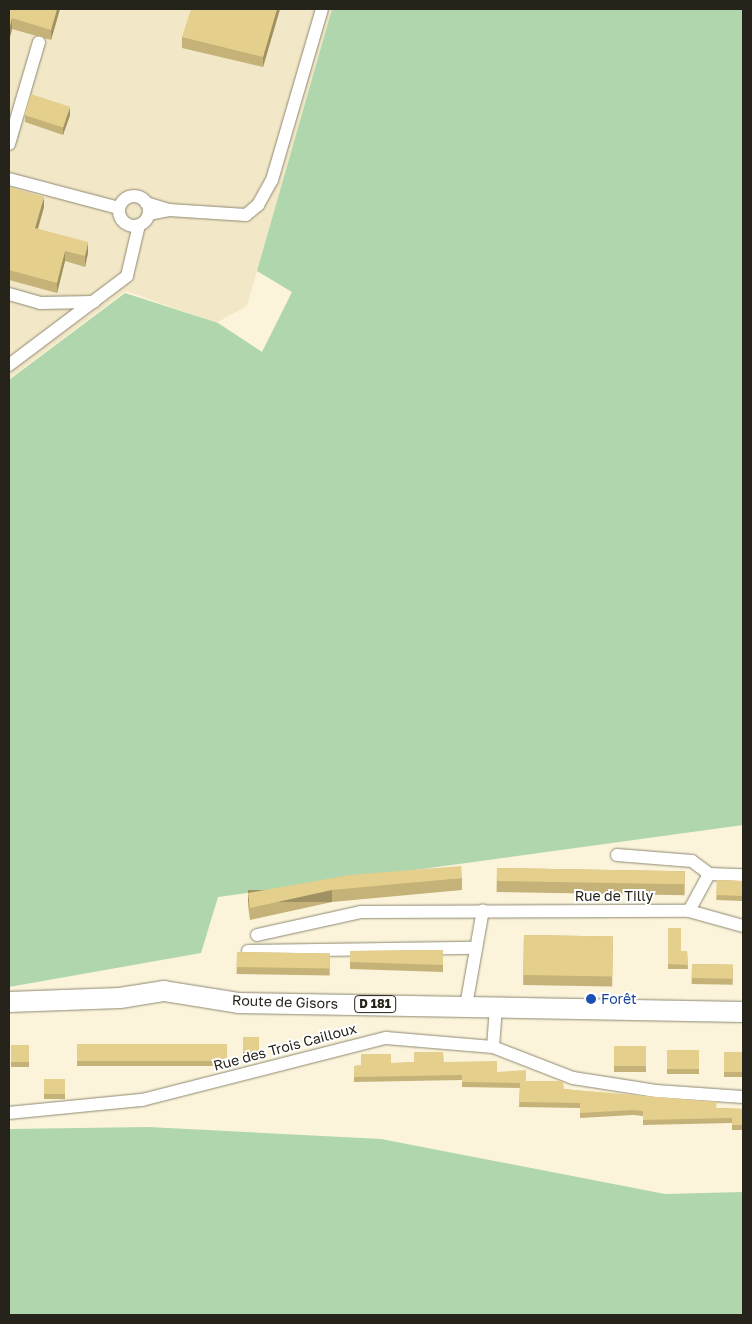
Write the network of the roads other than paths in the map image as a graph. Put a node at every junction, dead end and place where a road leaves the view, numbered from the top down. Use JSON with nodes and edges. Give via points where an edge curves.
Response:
{"nodes":[{"id":1,"x":322,"y":9,"type":"edge"},
{"id":2,"x":39,"y":42,"type":"dead end"},
{"id":3,"x":9,"y":144,"type":"edge"},
{"id":4,"x":9,"y":179,"type":"edge"},
{"id":5,"x":119,"y":208,"type":"junction"},
{"id":6,"x":148,"y":209,"type":"junction"},
{"id":7,"x":138,"y":226,"type":"junction"},
{"id":8,"x":9,"y":294,"type":"edge"},
{"id":9,"x":94,"y":302,"type":"junction"},
{"id":10,"x":9,"y":365,"type":"edge"},
{"id":11,"x":617,"y":855,"type":"dead end"},
{"id":12,"x":709,"y":874,"type":"junction"},
{"id":13,"x":743,"y":875,"type":"edge"},
{"id":14,"x":483,"y":910,"type":"junction"},
{"id":15,"x":689,"y":912,"type":"junction"},
{"id":16,"x":743,"y":926,"type":"edge"},
{"id":17,"x":257,"y":935,"type":"dead end"},
{"id":18,"x":476,"y":948,"type":"junction"},
{"id":19,"x":248,"y":952,"type":"edge"},
{"id":20,"x":9,"y":1002,"type":"edge"},
{"id":21,"x":466,"y":1006,"type":"junction"},
{"id":22,"x":496,"y":1007,"type":"junction"},
{"id":23,"x":743,"y":1012,"type":"edge"},
{"id":24,"x":492,"y":1047,"type":"junction"},
{"id":25,"x":743,"y":1097,"type":"edge"},
{"id":26,"x":9,"y":1113,"type":"edge"}],
"edges":[{"from":1,"to":6,"type":"street","via":[[272,180],[258,205],[246,215]]},
{"from":2,"to":3,"type":"street"},
{"from":4,"to":5,"type":"street"},
{"from":5,"to":6,"type":"street","via":[[133,196]]},
{"from":5,"to":7,"type":"street","via":[[123,221]]},
{"from":6,"to":7,"type":"street"},
{"from":7,"to":9,"type":"street","via":[[127,276]]},
{"from":8,"to":9,"type":"street","via":[[40,303]]},
{"from":9,"to":10,"type":"street"},
{"from":11,"to":12,"type":"street","via":[[692,861]]},
{"from":12,"to":13,"type":"street"},
{"from":12,"to":15,"type":"street"},
{"from":14,"to":15,"type":"street","name":"Rue de Tilly"},
{"from":14,"to":17,"type":"street","name":"Rue de Tilly","via":[[361,912]]},
{"from":14,"to":18,"type":"street"},
{"from":15,"to":16,"type":"street","name":"Rue de Tilly"},
{"from":18,"to":19,"type":"street"},
{"from":18,"to":21,"type":"street"},
{"from":20,"to":21,"type":"main road","name":"Route de Gisors","number":"D 181","via":[[120,998],[164,991],[238,1003]]},
{"from":21,"to":22,"type":"main road","name":"Route de Gisors","number":"D 181"},
{"from":22,"to":23,"type":"main road","name":"Route de Gisors","number":"D 181"},
{"from":22,"to":24,"type":"street"},
{"from":24,"to":25,"type":"street","name":"Rue des Trois Cailloux","via":[[573,1078],[656,1091]]},
{"from":24,"to":26,"type":"street","name":"Rue des Trois Cailloux","via":[[386,1038],[142,1100]]}]}
